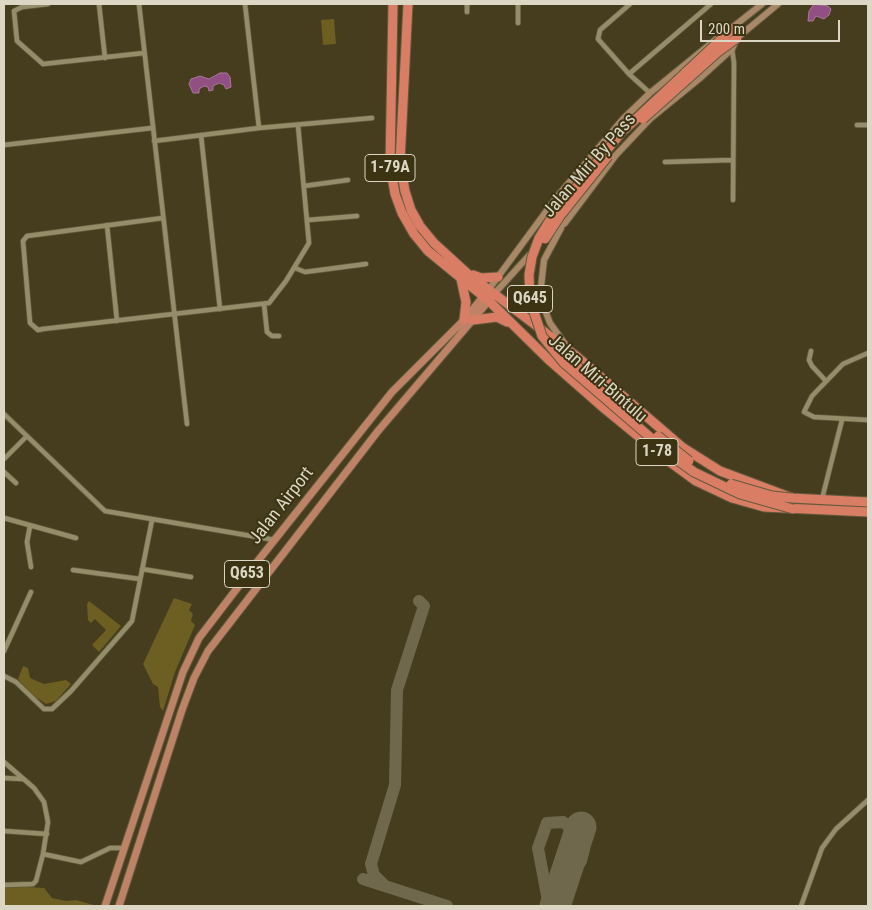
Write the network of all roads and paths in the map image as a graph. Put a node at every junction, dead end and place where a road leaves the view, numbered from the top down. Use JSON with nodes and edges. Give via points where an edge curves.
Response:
{"nodes":[{"id":1,"x":48,"y":4,"type":"edge"},
{"id":2,"x":99,"y":4,"type":"edge"},
{"id":3,"x":139,"y":4,"type":"edge"},
{"id":4,"x":245,"y":4,"type":"edge"},
{"id":5,"x":393,"y":4,"type":"edge"},
{"id":6,"x":408,"y":4,"type":"edge"},
{"id":7,"x":467,"y":4,"type":"edge"},
{"id":8,"x":518,"y":4,"type":"edge"},
{"id":9,"x":630,"y":4,"type":"edge"},
{"id":10,"x":711,"y":4,"type":"edge"},
{"id":11,"x":762,"y":4,"type":"edge"},
{"id":12,"x":778,"y":4,"type":"edge"},
{"id":13,"x":467,"y":12,"type":"dead end"},
{"id":14,"x":518,"y":23,"type":"dead end"},
{"id":15,"x":732,"y":28,"type":"junction"},
{"id":16,"x":737,"y":38,"type":"junction"},
{"id":17,"x":732,"y":49,"type":"junction"},
{"id":18,"x":144,"y":54,"type":"junction"},
{"id":19,"x":105,"y":58,"type":"junction"},
{"id":20,"x":629,"y":74,"type":"junction"},
{"id":21,"x":650,"y":93,"type":"junction"},
{"id":22,"x":372,"y":118,"type":"dead end"},
{"id":23,"x":298,"y":125,"type":"junction"},
{"id":24,"x":868,"y":125,"type":"edge"},
{"id":25,"x":857,"y":126,"type":"dead end"},
{"id":26,"x":152,"y":128,"type":"junction"},
{"id":27,"x":259,"y":128,"type":"junction"},
{"id":28,"x":201,"y":136,"type":"junction"},
{"id":29,"x":154,"y":141,"type":"junction"},
{"id":30,"x":4,"y":145,"type":"edge"},
{"id":31,"x":732,"y":160,"type":"junction"},
{"id":32,"x":665,"y":162,"type":"dead end"},
{"id":33,"x":348,"y":180,"type":"dead end"},
{"id":34,"x":304,"y":186,"type":"junction"},
{"id":35,"x":733,"y":200,"type":"dead end"},
{"id":36,"x":357,"y":216,"type":"dead end"},
{"id":37,"x":163,"y":218,"type":"junction"},
{"id":38,"x":308,"y":220,"type":"junction"},
{"id":39,"x":565,"y":223,"type":"junction"},
{"id":40,"x":107,"y":225,"type":"junction"},
{"id":41,"x":366,"y":264,"type":"dead end"},
{"id":42,"x":295,"y":268,"type":"junction"},
{"id":43,"x":465,"y":276,"type":"junction"},
{"id":44,"x":498,"y":277,"type":"junction"},
{"id":45,"x":492,"y":291,"type":"junction"},
{"id":46,"x":486,"y":298,"type":"junction"},
{"id":47,"x":264,"y":304,"type":"junction"},
{"id":48,"x":220,"y":308,"type":"junction"},
{"id":49,"x":173,"y":313,"type":"junction"},
{"id":50,"x":464,"y":320,"type":"junction"},
{"id":51,"x":473,"y":320,"type":"junction"},
{"id":52,"x":117,"y":321,"type":"junction"},
{"id":53,"x":512,"y":324,"type":"junction"},
{"id":54,"x":279,"y":336,"type":"dead end"},
{"id":55,"x":811,"y":351,"type":"dead end"},
{"id":56,"x":868,"y":353,"type":"edge"},
{"id":57,"x":575,"y":355,"type":"junction"},
{"id":58,"x":826,"y":381,"type":"junction"},
{"id":59,"x":4,"y":414,"type":"edge"},
{"id":60,"x":842,"y":420,"type":"junction"},
{"id":61,"x":868,"y":420,"type":"edge"},
{"id":62,"x":187,"y":424,"type":"dead end"},
{"id":63,"x":26,"y":436,"type":"junction"},
{"id":64,"x":4,"y":459,"type":"edge"},
{"id":65,"x":4,"y":472,"type":"edge"},
{"id":66,"x":16,"y":483,"type":"dead end"},
{"id":67,"x":792,"y":498,"type":"junction"},
{"id":68,"x":821,"y":500,"type":"junction"},
{"id":69,"x":868,"y":502,"type":"edge"},
{"id":70,"x":793,"y":509,"type":"junction"},
{"id":71,"x":868,"y":512,"type":"edge"},
{"id":72,"x":4,"y":518,"type":"edge"},
{"id":73,"x":152,"y":520,"type":"junction"},
{"id":74,"x":30,"y":526,"type":"junction"},
{"id":75,"x":296,"y":536,"type":"junction"},
{"id":76,"x":76,"y":538,"type":"dead end"},
{"id":77,"x":275,"y":540,"type":"junction"},
{"id":78,"x":31,"y":567,"type":"dead end"},
{"id":79,"x":142,"y":569,"type":"junction"},
{"id":80,"x":72,"y":570,"type":"dead end"},
{"id":81,"x":191,"y":577,"type":"dead end"},
{"id":82,"x":140,"y":579,"type":"junction"},
{"id":83,"x":31,"y":592,"type":"dead end"},
{"id":84,"x":4,"y":651,"type":"edge"},
{"id":85,"x":4,"y":676,"type":"edge"},
{"id":86,"x":4,"y":762,"type":"edge"},
{"id":87,"x":4,"y":778,"type":"edge"},
{"id":88,"x":22,"y":779,"type":"junction"},
{"id":89,"x":868,"y":800,"type":"edge"},
{"id":90,"x":4,"y":831,"type":"edge"},
{"id":91,"x":143,"y":832,"type":"junction"},
{"id":92,"x":47,"y":834,"type":"junction"},
{"id":93,"x":124,"y":848,"type":"junction"},
{"id":94,"x":44,"y":854,"type":"junction"},
{"id":95,"x":4,"y":885,"type":"edge"},
{"id":96,"x":105,"y":906,"type":"edge"},
{"id":97,"x":119,"y":906,"type":"edge"},
{"id":98,"x":801,"y":906,"type":"edge"}],
"edges":[{"from":1,"to":19,"type":"street","via":[[14,11],[17,41],[43,64]]},
{"from":2,"to":19,"type":"street"},
{"from":3,"to":18,"type":"street"},
{"from":4,"to":27,"type":"street"},
{"from":5,"to":43,"type":"highway","name":"Jalan Miri-Bintulu","number":"1-79A","via":[[390,165],[395,194],[414,234],[428,250]]},
{"from":6,"to":43,"type":"highway","name":"Jalan Miri-Bintulu","via":[[400,142],[405,191],[420,226]]},
{"from":7,"to":13,"type":"street"},
{"from":8,"to":14,"type":"street"},
{"from":9,"to":20,"type":"street","via":[[600,30],[598,37]]},
{"from":10,"to":20,"type":"street"},
{"from":11,"to":15,"type":"main road","name":"Jalan Miri By Pass","number":"Q645"},
{"from":12,"to":16,"type":"main road","name":"Jalan Miri By Pass","number":"Q645"},
{"from":15,"to":21,"type":"main road","name":"Jalan Miri By Pass","number":"Q645","via":[[707,44]]},
{"from":15,"to":70,"type":"highway","number":"Q645","bridge":true,"via":[[621,133],[553,215],[532,257],[529,293],[542,336],[552,350],[673,457],[700,475],[740,494]]},
{"from":16,"to":17,"type":"main road","name":"Jalan Miri By Pass","number":"Q645"},
{"from":16,"to":67,"type":"highway","number":"Q645","bridge":true,"via":[[644,117],[560,216],[546,235],[537,259],[535,296],[546,330],[563,354],[690,463],[733,485]]},
{"from":17,"to":31,"type":"street"},
{"from":17,"to":39,"type":"main road","name":"Jalan Miri By Pass","number":"Q645","via":[[650,119],[616,155]]},
{"from":18,"to":19,"type":"street"},
{"from":18,"to":26,"type":"street"},
{"from":20,"to":21,"type":"street"},
{"from":21,"to":44,"type":"main road","name":"Jalan Miri By Pass","number":"Q645","via":[[584,164]]},
{"from":22,"to":23,"type":"street"},
{"from":23,"to":27,"type":"street"},
{"from":23,"to":34,"type":"street"},
{"from":24,"to":25,"type":"street"},
{"from":26,"to":29,"type":"street"},
{"from":26,"to":30,"type":"street"},
{"from":27,"to":28,"type":"street"},
{"from":28,"to":29,"type":"street"},
{"from":28,"to":48,"type":"street"},
{"from":29,"to":37,"type":"street"},
{"from":31,"to":32,"type":"street"},
{"from":31,"to":35,"type":"street"},
{"from":33,"to":34,"type":"street"},
{"from":34,"to":38,"type":"street"},
{"from":36,"to":38,"type":"street"},
{"from":37,"to":40,"type":"street"},
{"from":37,"to":49,"type":"street"},
{"from":38,"to":42,"type":"street","via":[[309,243]]},
{"from":39,"to":45,"type":"main road","name":"Jalan Miri By Pass","number":"Q645"},
{"from":39,"to":57,"type":"main road","via":[[548,249],[541,287],[550,323]]},
{"from":40,"to":52,"type":"street"},
{"from":40,"to":52,"type":"street","via":[[27,236],[23,241],[30,323],[38,330]]},
{"from":41,"to":42,"type":"street","via":[[305,272]]},
{"from":42,"to":47,"type":"street","via":[[271,301]]},
{"from":43,"to":44,"type":"highway"},
{"from":43,"to":45,"type":"highway","name":"Jalan Miri-Bintulu"},
{"from":43,"to":46,"type":"highway","name":"Jalan Miri-Bintulu","number":"1-79A"},
{"from":43,"to":50,"type":"highway"},
{"from":44,"to":45,"type":"main road","name":"Jalan Miri By Pass","number":"Q645"},
{"from":45,"to":46,"type":"main road","number":"Q653"},
{"from":45,"to":57,"type":"highway","name":"Jalan Miri-Bintulu","number":"1-78"},
{"from":46,"to":50,"type":"main road","name":"Jalan Airport","number":"Q653"},
{"from":46,"to":51,"type":"main road","name":"Jalan Airport","number":"Q653"},
{"from":46,"to":53,"type":"highway","name":"Jalan Miri-Bintulu","number":"1-78"},
{"from":47,"to":48,"type":"street"},
{"from":47,"to":54,"type":"street","via":[[268,332]]},
{"from":48,"to":49,"type":"street"},
{"from":49,"to":52,"type":"street"},
{"from":49,"to":62,"type":"street"},
{"from":50,"to":77,"type":"main road","name":"Jalan Airport","number":"Q653","via":[[392,392]]},
{"from":51,"to":53,"type":"highway","via":[[497,317]]},
{"from":51,"to":75,"type":"main road","name":"Jalan Airport","number":"Q653","via":[[391,415]]},
{"from":53,"to":70,"type":"highway","name":"Jalan Miri-Bintulu","number":"1-78","via":[[605,409],[696,481],[749,504]]},
{"from":55,"to":58,"type":"street","via":[[809,360],[812,366]]},
{"from":56,"to":58,"type":"street","via":[[843,364]]},
{"from":57,"to":67,"type":"highway","name":"Jalan Miri-Bintulu","number":"1-78","via":[[701,460],[735,478]]},
{"from":58,"to":60,"type":"street","via":[[804,412],[810,416]]},
{"from":59,"to":63,"type":"street"},
{"from":60,"to":61,"type":"street"},
{"from":60,"to":68,"type":"street"},
{"from":63,"to":64,"type":"street"},
{"from":63,"to":73,"type":"street","via":[[104,510]]},
{"from":65,"to":66,"type":"street"},
{"from":67,"to":68,"type":"highway","name":"Jalan Miri-Bintulu","number":"1-78"},
{"from":68,"to":69,"type":"highway","name":"Jalan Miri-Bintulu","number":"1-78"},
{"from":70,"to":71,"type":"highway","name":"Jalan Miri-Bintulu","number":"1-78"},
{"from":72,"to":74,"type":"street"},
{"from":73,"to":77,"type":"street"},
{"from":73,"to":79,"type":"street"},
{"from":74,"to":76,"type":"street"},
{"from":74,"to":78,"type":"street"},
{"from":75,"to":77,"type":"main road","via":[[286,542]]},
{"from":75,"to":91,"type":"main road","name":"Jalan Airport","number":"Q653","via":[[220,633],[194,678]]},
{"from":77,"to":93,"type":"main road","name":"Jalan Airport","number":"Q653","via":[[207,626],[190,654]]},
{"from":79,"to":81,"type":"street"},
{"from":79,"to":82,"type":"street"},
{"from":80,"to":82,"type":"street"},
{"from":82,"to":85,"type":"street","via":[[130,626],[52,709],[44,709],[16,682]]},
{"from":83,"to":84,"type":"street"},
{"from":86,"to":88,"type":"street"},
{"from":87,"to":88,"type":"street"},
{"from":88,"to":92,"type":"street","via":[[44,802]]},
{"from":89,"to":98,"type":"street","via":[[836,829],[822,848]]},
{"from":90,"to":92,"type":"street"},
{"from":91,"to":93,"type":"main road","via":[[132,848]]},
{"from":91,"to":97,"type":"main road","name":"Jalan Airport","number":"Q653"},
{"from":92,"to":94,"type":"street"},
{"from":93,"to":94,"type":"street","via":[[110,848],[81,862]]},
{"from":93,"to":96,"type":"main road","name":"Jalan Airport","number":"Q653"},
{"from":94,"to":95,"type":"street","via":[[33,884]]}]}
